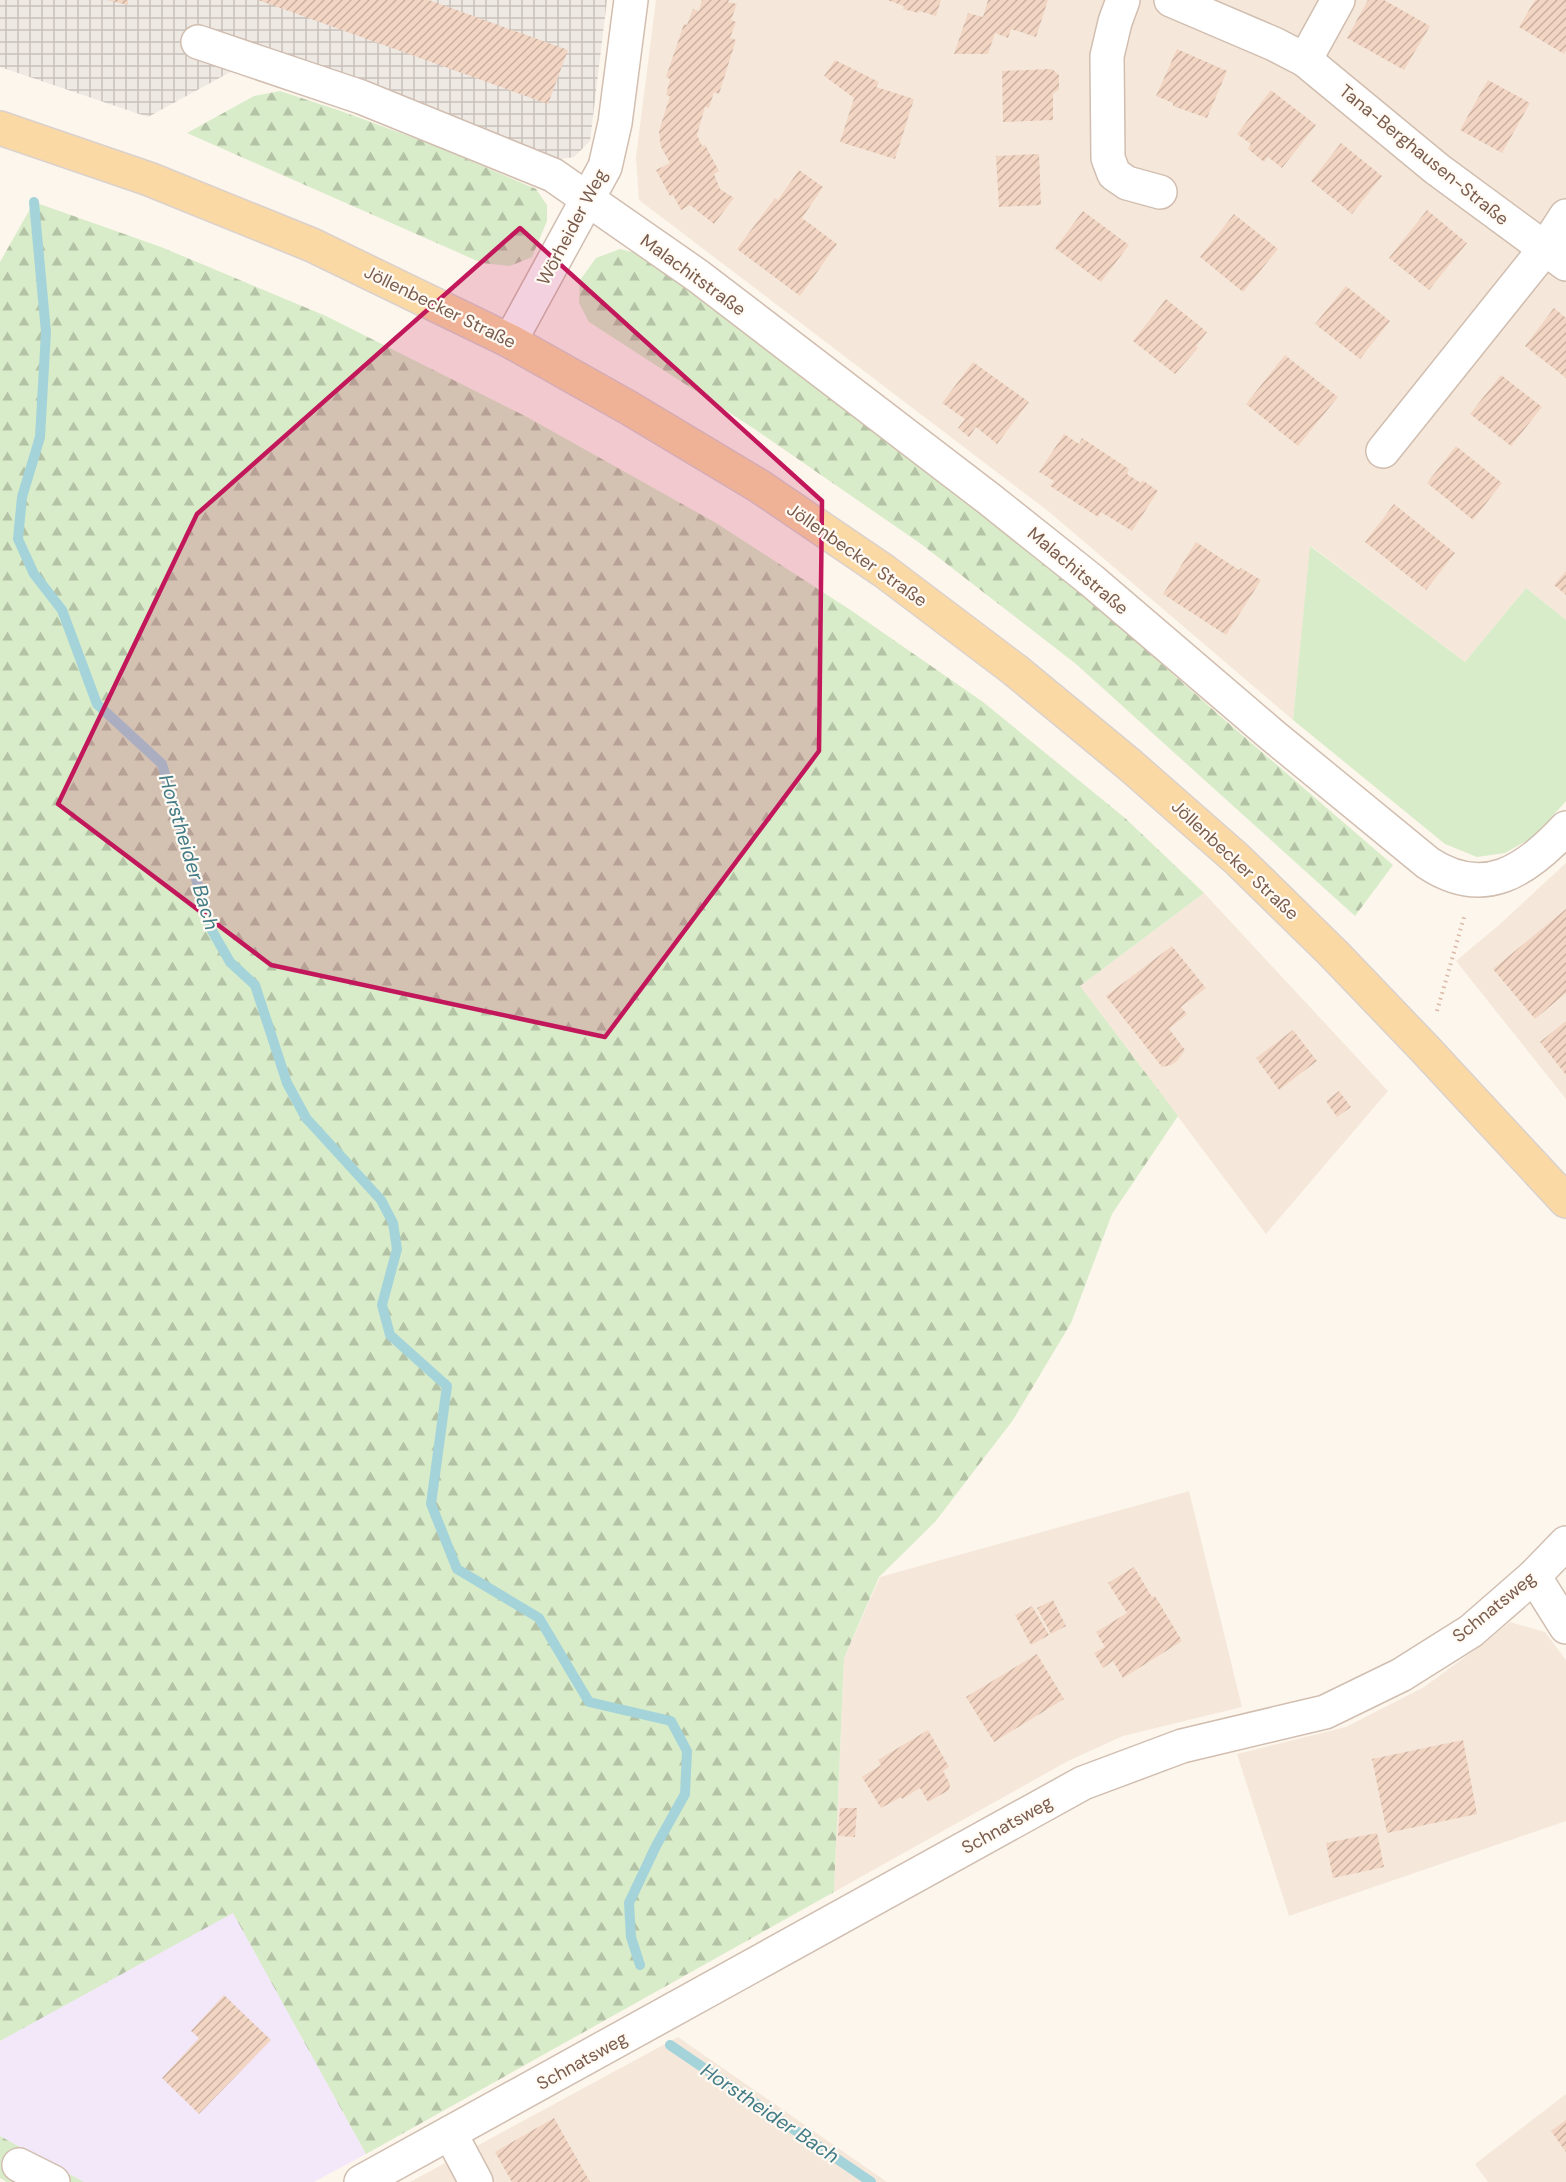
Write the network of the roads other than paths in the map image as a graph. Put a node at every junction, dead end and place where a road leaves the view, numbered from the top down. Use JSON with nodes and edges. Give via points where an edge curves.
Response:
{"nodes":[{"id":1,"x":631,"y":0,"type":"edge"},
{"id":2,"x":1124,"y":0,"type":"edge"},
{"id":3,"x":1171,"y":0,"type":"edge"},
{"id":4,"x":1338,"y":0,"type":"edge"},
{"id":5,"x":198,"y":42,"type":"dead end"},
{"id":6,"x":1305,"y":60,"type":"junction"},
{"id":7,"x":0,"y":128,"type":"edge"},
{"id":8,"x":1160,"y":192,"type":"dead end"},
{"id":9,"x":587,"y":200,"type":"junction"},
{"id":10,"x":1566,"y":216,"type":"edge"},
{"id":11,"x":1555,"y":257,"type":"edge"},
{"id":12,"x":510,"y":341,"type":"junction"},
{"id":13,"x":1383,"y":451,"type":"dead end"},
{"id":14,"x":1566,"y":828,"type":"edge"},
{"id":15,"x":1566,"y":1201,"type":"edge"},
{"id":16,"x":1566,"y":1543,"type":"edge"},
{"id":17,"x":1534,"y":1576,"type":"junction"},
{"id":18,"x":1566,"y":1627,"type":"edge"},
{"id":19,"x":450,"y":2133,"type":"junction"},
{"id":20,"x":19,"y":2165,"type":"dead end"},
{"id":21,"x":53,"y":2182,"type":"edge"},
{"id":22,"x":361,"y":2182,"type":"edge"},
{"id":23,"x":476,"y":2182,"type":"edge"}],
"edges":[{"from":1,"to":9,"type":"street","name":"Wörheider Weg","via":[[615,123],[605,166]]},
{"from":2,"to":8,"type":"street","via":[[1107,56],[1108,158],[1114,174],[1127,183]]},
{"from":3,"to":6,"type":"street","name":"Tana-Berghausen-Straße"},
{"from":4,"to":6,"type":"street"},
{"from":5,"to":9,"type":"street","name":"Malachitstraße","via":[[361,97],[455,134],[553,175]]},
{"from":6,"to":11,"type":"street","name":"Tana-Berghausen-Straße","via":[[1437,169]]},
{"from":7,"to":12,"type":"main road","name":"Jöllenbecker Straße","via":[[149,179],[312,245]]},
{"from":9,"to":12,"type":"street","name":"Wörheider Weg"},
{"from":9,"to":14,"type":"street","name":"Malachitstraße","via":[[698,276],[988,498],[1445,874],[1474,880],[1509,873],[1529,863]]},
{"from":10,"to":11,"type":"street"},
{"from":11,"to":13,"type":"street"},
{"from":12,"to":15,"type":"main road","name":"Jöllenbecker Straße","via":[[759,486],[884,571],[1016,670],[1237,859],[1334,954]]},
{"from":16,"to":17,"type":"street","name":"Schnatsweg"},
{"from":17,"to":18,"type":"street"},
{"from":17,"to":19,"type":"street","name":"Schnatsweg","via":[[1471,1631],[1401,1675],[1325,1712],[1182,1746],[1083,1783]]},
{"from":19,"to":22,"type":"street","name":"Schnatsweg"},
{"from":19,"to":23,"type":"street"},
{"from":20,"to":21,"type":"street"}]}
